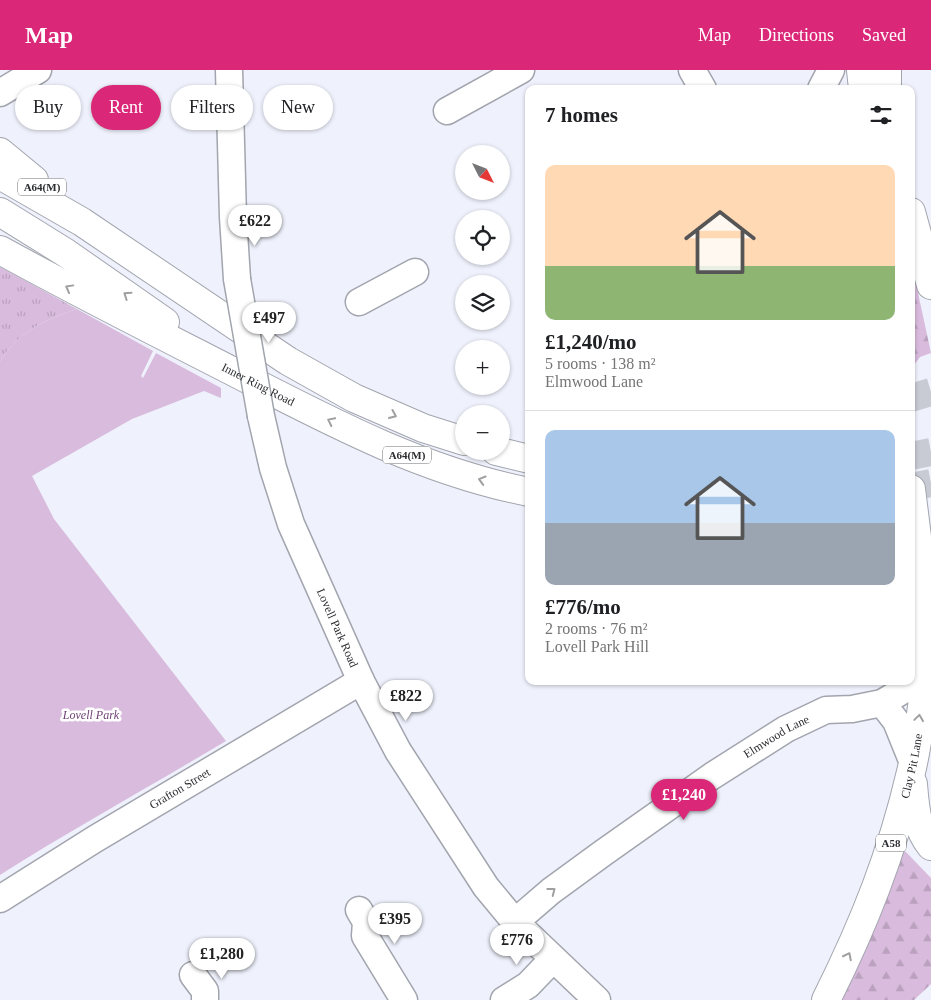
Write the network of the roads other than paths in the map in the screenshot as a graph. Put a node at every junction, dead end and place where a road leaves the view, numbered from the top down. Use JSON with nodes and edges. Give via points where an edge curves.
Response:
{"nodes":[{"id":1,"x":38,"y":70,"type":"edge"},
{"id":2,"x":229,"y":70,"type":"edge"},
{"id":3,"x":521,"y":70,"type":"edge"},
{"id":4,"x":692,"y":70,"type":"edge"},
{"id":5,"x":831,"y":70,"type":"edge"},
{"id":6,"x":861,"y":70,"type":"edge"},
{"id":7,"x":887,"y":70,"type":"edge"},
{"id":8,"x":701,"y":85,"type":"edge"},
{"id":9,"x":823,"y":85,"type":"edge"},
{"id":10,"x":863,"y":85,"type":"edge"},
{"id":11,"x":887,"y":85,"type":"edge"},
{"id":12,"x":0,"y":93,"type":"edge"},
{"id":13,"x":447,"y":111,"type":"dead end"},
{"id":14,"x":0,"y":152,"type":"edge"},
{"id":15,"x":0,"y":175,"type":"edge"},
{"id":16,"x":0,"y":212,"type":"edge"},
{"id":17,"x":82,"y":222,"type":"junction"},
{"id":18,"x":915,"y":227,"type":"edge"},
{"id":19,"x":0,"y":250,"type":"edge"},
{"id":20,"x":415,"y":272,"type":"dead end"},
{"id":21,"x":931,"y":285,"type":"edge"},
{"id":22,"x":359,"y":302,"type":"dead end"},
{"id":23,"x":206,"y":358,"type":"junction"},
{"id":24,"x":455,"y":438,"type":"edge"},
{"id":25,"x":510,"y":454,"type":"edge"},
{"id":26,"x":525,"y":458,"type":"edge"},
{"id":27,"x":525,"y":491,"type":"edge"},
{"id":28,"x":915,"y":521,"type":"edge"},
{"id":29,"x":928,"y":664,"type":"edge"},
{"id":30,"x":915,"y":675,"type":"edge"},
{"id":31,"x":361,"y":681,"type":"junction"},
{"id":32,"x":903,"y":685,"type":"edge"},
{"id":33,"x":882,"y":703,"type":"junction"},
{"id":34,"x":912,"y":767,"type":"junction"},
{"id":35,"x":931,"y":846,"type":"edge"},
{"id":36,"x":0,"y":899,"type":"edge"},
{"id":37,"x":359,"y":910,"type":"dead end"},
{"id":38,"x":515,"y":922,"type":"junction"},
{"id":39,"x":552,"y":960,"type":"junction"},
{"id":40,"x":193,"y":975,"type":"dead end"},
{"id":41,"x":204,"y":1000,"type":"edge"},
{"id":42,"x":404,"y":1000,"type":"edge"},
{"id":43,"x":504,"y":1000,"type":"edge"},
{"id":44,"x":597,"y":1000,"type":"edge"},
{"id":45,"x":826,"y":1000,"type":"edge"}],
"edges":[{"from":1,"to":12,"type":"street"},
{"from":2,"to":31,"type":"street","name":"Lovell Park Road","bridge":true,"via":[[237,279],[261,416],[291,524]]},
{"from":3,"to":13,"type":"street"},
{"from":4,"to":8,"type":"street"},
{"from":5,"to":9,"type":"street"},
{"from":6,"to":10,"type":"highway"},
{"from":7,"to":11,"type":"highway"},
{"from":14,"to":17,"type":"highway","number":"A64(M)"},
{"from":15,"to":17,"type":"highway","number":"A64(M)"},
{"from":23,"to":16,"type":"highway","number":"A64(M)","one_way":true,"via":[[157,315]]},
{"from":17,"to":24,"type":"highway","number":"A64(M)","one_way":true,"via":[[288,360],[354,398]]},
{"from":18,"to":21,"type":"highway"},
{"from":23,"to":19,"type":"highway","name":"Inner Ring Road","number":"A64(M)","one_way":true},
{"from":20,"to":22,"type":"street"},
{"from":27,"to":23,"type":"highway","name":"Inner Ring Road","number":"A64(M)","one_way":true,"via":[[440,468],[369,440]]},
{"from":25,"to":26,"type":"highway"},
{"from":28,"to":29,"type":"highway","name":"Clay Pit Lane","number":"A58","via":[[918,545],[917,650]]},
{"from":29,"to":30,"type":"street","name":"Elmwood Lane"},
{"from":34,"to":29,"type":"highway","name":"Clay Pit Lane","number":"A58","one_way":true},
{"from":31,"to":36,"type":"street","name":"Grafton Street"},
{"from":31,"to":38,"type":"street","name":"Lovell Park Road","via":[[424,794],[486,888]]},
{"from":32,"to":33,"type":"street","name":"Elmwood Lane"},
{"from":33,"to":34,"type":"street","via":[[896,721]]},
{"from":38,"to":33,"type":"street","name":"Elmwood Lane","one_way":true,"via":[[603,853],[771,738],[826,710]]},
{"from":34,"to":35,"type":"highway","via":[[916,816],[921,833]]},
{"from":45,"to":34,"type":"highway","name":"Clay Pit Lane","number":"A58","one_way":true,"via":[[882,876]]},
{"from":37,"to":42,"type":"street","via":[[366,922],[365,936]]},
{"from":38,"to":39,"type":"street","name":"Lovell Park Road"},
{"from":39,"to":43,"type":"street","via":[[528,985]]},
{"from":39,"to":44,"type":"street","name":"Lovell Park Road"},
{"from":40,"to":41,"type":"street","via":[[205,992]]}]}
